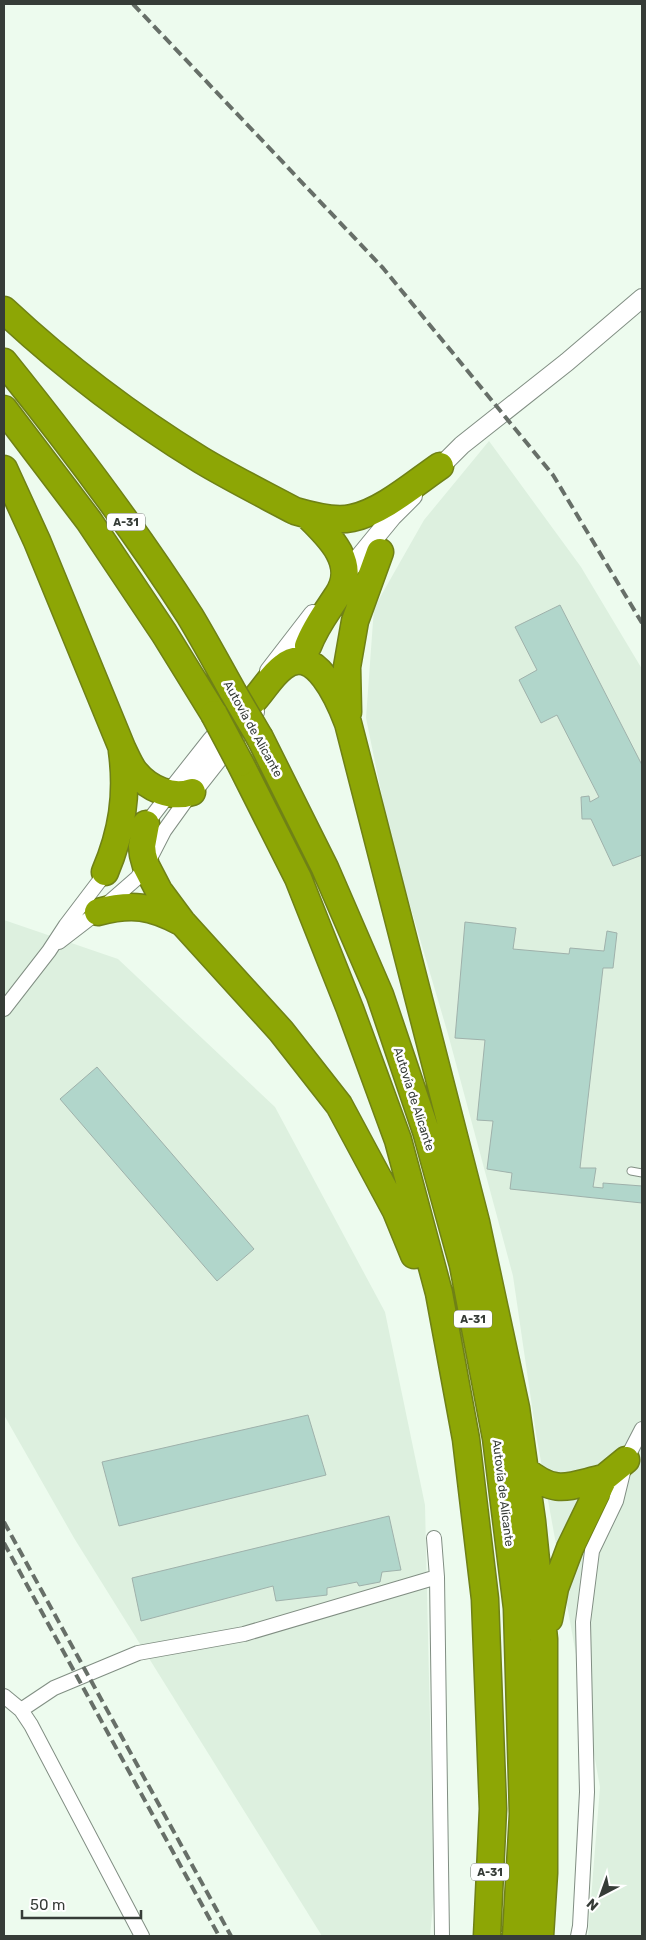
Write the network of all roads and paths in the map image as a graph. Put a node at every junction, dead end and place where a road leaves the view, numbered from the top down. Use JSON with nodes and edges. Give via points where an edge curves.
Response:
{"nodes":[{"id":1,"x":642,"y":298,"type":"edge"},
{"id":2,"x":4,"y":310,"type":"edge"},
{"id":3,"x":4,"y":362,"type":"edge"},
{"id":4,"x":4,"y":409,"type":"edge"},
{"id":5,"x":440,"y":466,"type":"junction"},
{"id":6,"x":4,"y":469,"type":"edge"},
{"id":7,"x":419,"y":490,"type":"junction"},
{"id":8,"x":306,"y":514,"type":"junction"},
{"id":9,"x":380,"y":552,"type":"junction"},
{"id":10,"x":345,"y":573,"type":"junction"},
{"id":11,"x":301,"y":654,"type":"junction"},
{"id":12,"x":227,"y":707,"type":"junction"},
{"id":13,"x":348,"y":723,"type":"junction"},
{"id":14,"x":122,"y":748,"type":"junction"},
{"id":15,"x":181,"y":793,"type":"junction"},
{"id":16,"x":146,"y":824,"type":"junction"},
{"id":17,"x":146,"y":866,"type":"junction"},
{"id":18,"x":105,"y":872,"type":"junction"},
{"id":19,"x":98,"y":912,"type":"junction"},
{"id":20,"x":182,"y":922,"type":"junction"},
{"id":21,"x":49,"y":951,"type":"junction"},
{"id":22,"x":4,"y":1009,"type":"edge"},
{"id":23,"x":631,"y":1171,"type":"dead end"},
{"id":24,"x":642,"y":1173,"type":"edge"},
{"id":25,"x":439,"y":1293,"type":"junction"},
{"id":26,"x":642,"y":1429,"type":"edge"},
{"id":27,"x":626,"y":1460,"type":"junction"},
{"id":28,"x":525,"y":1470,"type":"junction"},
{"id":29,"x":604,"y":1478,"type":"junction"},
{"id":30,"x":434,"y":1538,"type":"dead end"},
{"id":31,"x":438,"y":1577,"type":"junction"},
{"id":32,"x":544,"y":1639,"type":"junction"},
{"id":33,"x":4,"y":1696,"type":"edge"},
{"id":34,"x":21,"y":1710,"type":"junction"},
{"id":35,"x":142,"y":1936,"type":"edge"},
{"id":36,"x":442,"y":1936,"type":"edge"},
{"id":37,"x":487,"y":1936,"type":"edge"},
{"id":38,"x":516,"y":1936,"type":"edge"},
{"id":39,"x":540,"y":1936,"type":"edge"},
{"id":40,"x":578,"y":1936,"type":"edge"}],
"edges":[{"from":1,"to":5,"type":"street"},
{"from":2,"to":8,"type":"highway","via":[[36,340],[136,417],[201,460],[269,498]]},
{"from":3,"to":12,"type":"highway","name":"Autovía de Alicante","number":"A-31","via":[[71,445],[190,617]]},
{"from":4,"to":12,"type":"highway","name":"Autovía de Alicante","number":"A-31","via":[[99,535],[159,626]]},
{"from":5,"to":7,"type":"street"},
{"from":5,"to":8,"type":"highway","via":[[405,491],[353,518]]},
{"from":6,"to":14,"type":"highway"},
{"from":7,"to":9,"type":"street"},
{"from":7,"to":10,"type":"street"},
{"from":8,"to":10,"type":"highway","via":[[333,541]]},
{"from":9,"to":11,"type":"street"},
{"from":9,"to":13,"type":"highway","via":[[362,598],[351,640],[347,667]]},
{"from":10,"to":11,"type":"highway","via":[[339,594]]},
{"from":10,"to":12,"type":"street"},
{"from":11,"to":12,"type":"highway","via":[[283,666],[255,699]]},
{"from":11,"to":13,"type":"highway","via":[[332,687]]},
{"from":11,"to":15,"type":"street"},
{"from":12,"to":15,"type":"street"},
{"from":12,"to":25,"type":"highway","name":"Autovía de Alicante","number":"A-31","bridge":true,"via":[[240,763],[298,878],[398,1140]]},
{"from":12,"to":38,"type":"highway","name":"Autovía de Alicante","number":"A-31","bridge":true,"via":[[260,738],[325,868],[380,996],[426,1131],[463,1265],[496,1438],[517,1608],[523,1814]]},
{"from":13,"to":28,"type":"highway","via":[[476,1222],[516,1408]]},
{"from":14,"to":15,"type":"highway","via":[[140,778],[160,791]]},
{"from":14,"to":18,"type":"highway","via":[[125,772],[122,818],[116,847]]},
{"from":15,"to":16,"type":"street"},
{"from":15,"to":17,"type":"street"},
{"from":16,"to":17,"type":"highway","via":[[142,846]]},
{"from":16,"to":18,"type":"street"},
{"from":17,"to":19,"type":"street"},
{"from":17,"to":20,"type":"highway","via":[[159,891]]},
{"from":18,"to":21,"type":"street"},
{"from":19,"to":20,"type":"highway","via":[[123,907],[147,908]]},
{"from":19,"to":21,"type":"street"},
{"from":20,"to":25,"type":"highway","via":[[281,1031],[339,1105],[396,1211],[419,1268]]},
{"from":21,"to":22,"type":"street"},
{"from":23,"to":24,"type":"lane"},
{"from":25,"to":37,"type":"highway","name":"Autovía de Alicante","number":"A-31","via":[[466,1438],[485,1599],[493,1809]]},
{"from":26,"to":27,"type":"street"},
{"from":27,"to":29,"type":"highway"},
{"from":27,"to":40,"type":"street","via":[[616,1501],[592,1551],[583,1622],[587,1792]]},
{"from":28,"to":29,"type":"highway","via":[[538,1481],[559,1488]]},
{"from":28,"to":32,"type":"highway"},
{"from":29,"to":32,"type":"highway","via":[[570,1548]]},
{"from":30,"to":31,"type":"street"},
{"from":31,"to":34,"type":"street","via":[[244,1634],[138,1653],[54,1688]]},
{"from":31,"to":36,"type":"street"},
{"from":32,"to":39,"type":"highway","via":[[544,1873]]},
{"from":33,"to":34,"type":"street"},
{"from":34,"to":35,"type":"street","via":[[41,1742]]}]}
